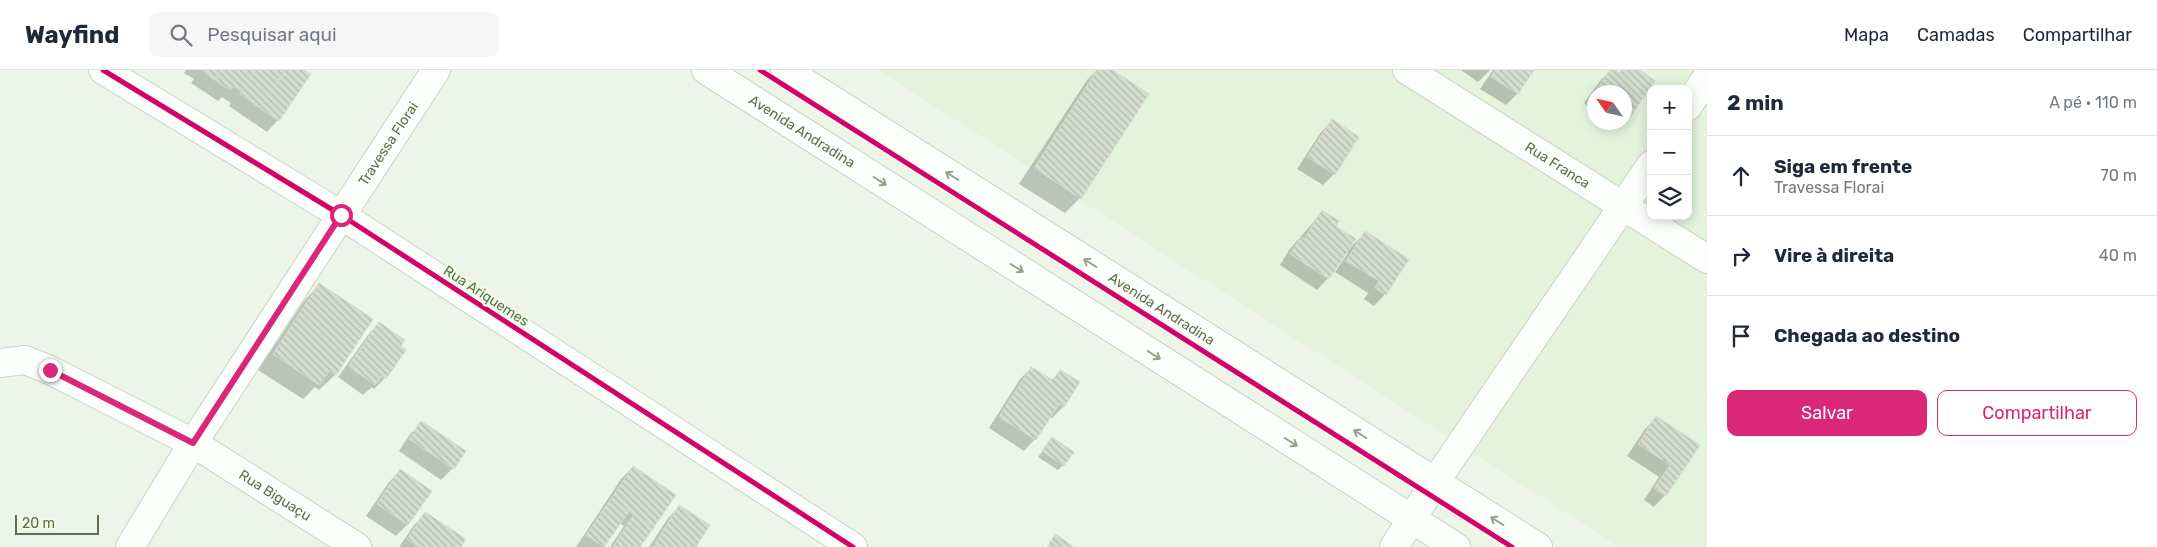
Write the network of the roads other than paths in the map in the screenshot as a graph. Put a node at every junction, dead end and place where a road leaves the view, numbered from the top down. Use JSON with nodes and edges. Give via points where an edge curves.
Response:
{"nodes":[{"id":1,"x":103,"y":70,"type":"edge"},
{"id":2,"x":436,"y":70,"type":"edge"},
{"id":3,"x":706,"y":70,"type":"edge"},
{"id":4,"x":785,"y":70,"type":"edge"},
{"id":5,"x":1407,"y":70,"type":"edge"},
{"id":6,"x":1707,"y":77,"type":"edge"},
{"id":7,"x":1692,"y":100,"type":"edge"},
{"id":8,"x":1647,"y":171,"type":"edge"},
{"id":9,"x":1624,"y":206,"type":"junction"},
{"id":10,"x":341,"y":215,"type":"junction"},
{"id":11,"x":1707,"y":260,"type":"edge"},
{"id":12,"x":0,"y":363,"type":"edge"},
{"id":13,"x":193,"y":443,"type":"junction"},
{"id":14,"x":1435,"y":482,"type":"junction"},
{"id":15,"x":1412,"y":519,"type":"junction"},
{"id":16,"x":130,"y":547,"type":"edge"},
{"id":17,"x":357,"y":547,"type":"edge"},
{"id":18,"x":853,"y":547,"type":"edge"},
{"id":19,"x":1394,"y":547,"type":"edge"},
{"id":20,"x":1456,"y":547,"type":"edge"},
{"id":21,"x":1538,"y":547,"type":"edge"}],
"edges":[{"from":1,"to":10,"type":"street","name":"Rua Ariquemes"},
{"from":2,"to":10,"type":"street","name":"Travessa Florai"},
{"from":3,"to":15,"type":"street","name":"Avenida Andradina","one_way":true},
{"from":14,"to":4,"type":"street","name":"Avenida Andradina","one_way":true},
{"from":5,"to":9,"type":"street","name":"Rua Franca"},
{"from":6,"to":7,"type":"street"},
{"from":8,"to":9,"type":"street"},
{"from":9,"to":11,"type":"street","name":"Rua Franca"},
{"from":9,"to":14,"type":"street"},
{"from":10,"to":13,"type":"street","name":"Travessa Florai"},
{"from":10,"to":18,"type":"street","name":"Rua Ariquemes"},
{"from":12,"to":13,"type":"street","name":"Rua Biguaçu","via":[[25,360],[34,363]]},
{"from":13,"to":16,"type":"street","name":"Travessa Florai"},
{"from":13,"to":17,"type":"street","name":"Rua Biguaçu"},
{"from":14,"to":15,"type":"street"},
{"from":21,"to":14,"type":"street","name":"Avenida Andradina","one_way":true},
{"from":15,"to":19,"type":"street"},
{"from":15,"to":20,"type":"street","name":"Avenida Andradina"}]}
